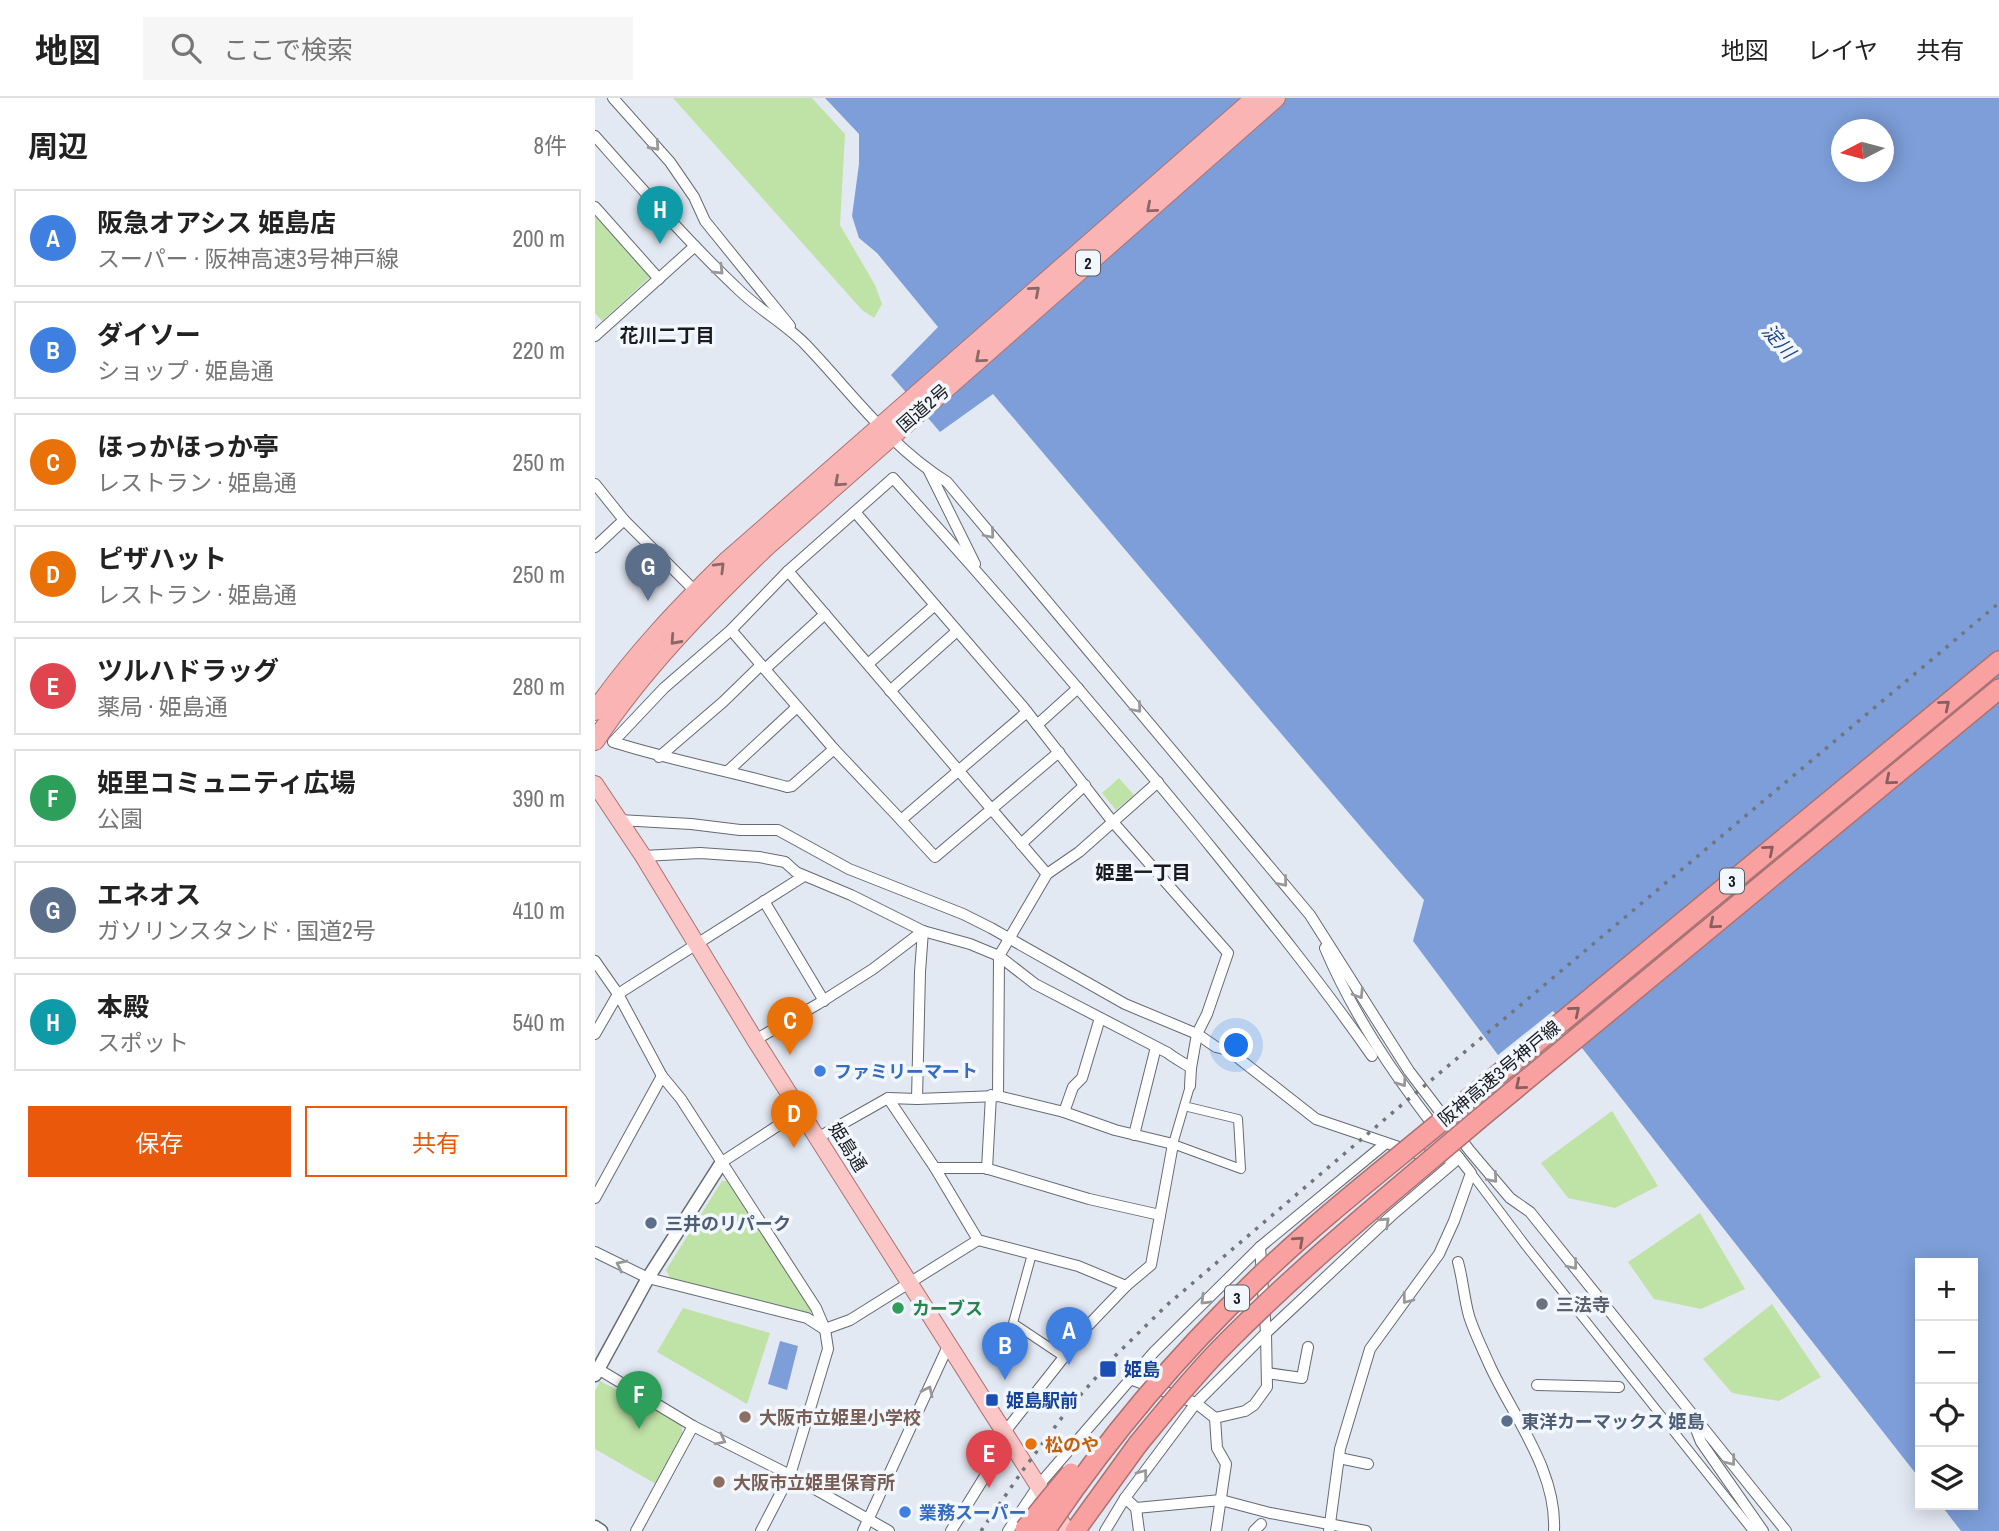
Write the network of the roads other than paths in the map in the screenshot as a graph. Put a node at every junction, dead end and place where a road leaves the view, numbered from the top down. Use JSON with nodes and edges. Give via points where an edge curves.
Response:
{"nodes":[{"id":1,"x":613,"y":98,"type":"edge"},
{"id":2,"x":1255,"y":98,"type":"edge"},
{"id":3,"x":1276,"y":98,"type":"edge"},
{"id":4,"x":595,"y":136,"type":"edge"},
{"id":5,"x":606,"y":149,"type":"junction"},
{"id":6,"x":595,"y":150,"type":"edge"},
{"id":7,"x":595,"y":207,"type":"edge"},
{"id":8,"x":695,"y":246,"type":"junction"},
{"id":9,"x":659,"y":279,"type":"junction"},
{"id":10,"x":595,"y":336,"type":"edge"},
{"id":11,"x":804,"y":342,"type":"junction"},
{"id":12,"x":890,"y":427,"type":"junction"},
{"id":13,"x":929,"y":471,"type":"junction"},
{"id":14,"x":595,"y":484,"type":"edge"},
{"id":15,"x":855,"y":512,"type":"junction"},
{"id":16,"x":624,"y":520,"type":"junction"},
{"id":17,"x":595,"y":547,"type":"edge"},
{"id":18,"x":788,"y":571,"type":"junction"},
{"id":19,"x":981,"y":576,"type":"junction"},
{"id":20,"x":696,"y":592,"type":"junction"},
{"id":21,"x":935,"y":605,"type":"junction"},
{"id":22,"x":825,"y":614,"type":"junction"},
{"id":23,"x":731,"y":630,"type":"junction"},
{"id":24,"x":957,"y":631,"type":"junction"},
{"id":25,"x":1999,"y":661,"type":"edge"},
{"id":26,"x":868,"y":664,"type":"junction"},
{"id":27,"x":763,"y":667,"type":"junction"},
{"id":28,"x":1078,"y":688,"type":"junction"},
{"id":29,"x":1999,"y":689,"type":"edge"},
{"id":30,"x":890,"y":691,"type":"junction"},
{"id":31,"x":797,"y":707,"type":"junction"},
{"id":32,"x":595,"y":710,"type":"edge"},
{"id":33,"x":1027,"y":712,"type":"junction"},
{"id":34,"x":1037,"y":725,"type":"junction"},
{"id":35,"x":595,"y":741,"type":"edge"},
{"id":36,"x":835,"y":749,"type":"junction"},
{"id":37,"x":1059,"y":752,"type":"junction"},
{"id":38,"x":659,"y":757,"type":"junction"},
{"id":39,"x":959,"y":769,"type":"junction"},
{"id":40,"x":728,"y":771,"type":"junction"},
{"id":41,"x":1157,"y":782,"type":"junction"},
{"id":42,"x":595,"y":784,"type":"edge"},
{"id":43,"x":1085,"y":785,"type":"junction"},
{"id":44,"x":991,"y":810,"type":"junction"},
{"id":45,"x":619,"y":820,"type":"junction"},
{"id":46,"x":901,"y":820,"type":"junction"},
{"id":47,"x":1112,"y":821,"type":"junction"},
{"id":48,"x":1021,"y":844,"type":"junction"},
{"id":49,"x":643,"y":856,"type":"junction"},
{"id":50,"x":1047,"y":874,"type":"junction"},
{"id":51,"x":804,"y":876,"type":"junction"},
{"id":52,"x":764,"y":901,"type":"junction"},
{"id":53,"x":1310,"y":915,"type":"junction"},
{"id":54,"x":923,"y":931,"type":"junction"},
{"id":55,"x":1011,"y":938,"type":"junction"},
{"id":56,"x":695,"y":943,"type":"junction"},
{"id":57,"x":999,"y":956,"type":"junction"},
{"id":58,"x":595,"y":961,"type":"edge"},
{"id":59,"x":618,"y":994,"type":"junction"},
{"id":60,"x":824,"y":1000,"type":"junction"},
{"id":61,"x":1100,"y":1018,"type":"junction"},
{"id":62,"x":595,"y":1034,"type":"edge"},
{"id":63,"x":1197,"y":1034,"type":"junction"},
{"id":64,"x":755,"y":1040,"type":"junction"},
{"id":65,"x":1156,"y":1047,"type":"junction"},
{"id":66,"x":1372,"y":1056,"type":"dead end"},
{"id":67,"x":1191,"y":1068,"type":"junction"},
{"id":68,"x":662,"y":1076,"type":"junction"},
{"id":69,"x":1191,"y":1086,"type":"joint"},
{"id":70,"x":995,"y":1096,"type":"junction"},
{"id":71,"x":888,"y":1098,"type":"junction"},
{"id":72,"x":917,"y":1099,"type":"junction"},
{"id":73,"x":1184,"y":1106,"type":"junction"},
{"id":74,"x":802,"y":1110,"type":"junction"},
{"id":75,"x":1064,"y":1112,"type":"junction"},
{"id":76,"x":1134,"y":1135,"type":"junction"},
{"id":77,"x":819,"y":1137,"type":"junction"},
{"id":78,"x":1386,"y":1143,"type":"junction"},
{"id":79,"x":1173,"y":1144,"type":"junction"},
{"id":80,"x":1459,"y":1158,"type":"junction"},
{"id":81,"x":722,"y":1162,"type":"junction"},
{"id":82,"x":935,"y":1168,"type":"junction"},
{"id":83,"x":986,"y":1169,"type":"junction"},
{"id":84,"x":1471,"y":1174,"type":"junction"},
{"id":85,"x":595,"y":1198,"type":"edge"},
{"id":86,"x":1160,"y":1215,"type":"junction"},
{"id":87,"x":978,"y":1240,"type":"junction"},
{"id":88,"x":1260,"y":1247,"type":"junction"},
{"id":89,"x":595,"y":1252,"type":"edge"},
{"id":90,"x":1032,"y":1254,"type":"junction"},
{"id":91,"x":1458,"y":1262,"type":"dead end"},
{"id":92,"x":648,"y":1278,"type":"junction"},
{"id":93,"x":1257,"y":1278,"type":"junction"},
{"id":94,"x":909,"y":1282,"type":"junction"},
{"id":95,"x":1126,"y":1286,"type":"junction"},
{"id":96,"x":825,"y":1329,"type":"junction"},
{"id":97,"x":1266,"y":1333,"type":"junction"},
{"id":98,"x":949,"y":1346,"type":"junction"},
{"id":99,"x":1308,"y":1348,"type":"dead end"},
{"id":100,"x":1064,"y":1357,"type":"junction"},
{"id":101,"x":597,"y":1372,"type":"edge"},
{"id":102,"x":1267,"y":1373,"type":"junction"},
{"id":103,"x":1130,"y":1379,"type":"junction"},
{"id":104,"x":1537,"y":1385,"type":"dead end"},
{"id":105,"x":1619,"y":1387,"type":"dead end"},
{"id":106,"x":1196,"y":1403,"type":"junction"},
{"id":107,"x":1686,"y":1404,"type":"junction"},
{"id":108,"x":1215,"y":1418,"type":"junction"},
{"id":109,"x":692,"y":1426,"type":"junction"},
{"id":110,"x":1006,"y":1436,"type":"junction"},
{"id":111,"x":1138,"y":1444,"type":"junction"},
{"id":112,"x":1339,"y":1458,"type":"junction"},
{"id":113,"x":1368,"y":1464,"type":"dead end"},
{"id":114,"x":790,"y":1475,"type":"junction"},
{"id":115,"x":1038,"y":1486,"type":"junction"},
{"id":116,"x":1125,"y":1498,"type":"junction"},
{"id":117,"x":1221,"y":1500,"type":"junction"},
{"id":118,"x":1136,"y":1508,"type":"junction"},
{"id":119,"x":869,"y":1519,"type":"junction"},
{"id":120,"x":1329,"y":1527,"type":"edge"},
{"id":121,"x":595,"y":1528,"type":"edge"},
{"id":122,"x":601,"y":1531,"type":"edge"},
{"id":123,"x":636,"y":1531,"type":"edge"},
{"id":124,"x":761,"y":1531,"type":"edge"},
{"id":125,"x":863,"y":1531,"type":"edge"},
{"id":126,"x":889,"y":1531,"type":"edge"},
{"id":127,"x":951,"y":1531,"type":"edge"},
{"id":128,"x":1008,"y":1531,"type":"edge"},
{"id":129,"x":1024,"y":1531,"type":"edge"},
{"id":130,"x":1045,"y":1531,"type":"edge"},
{"id":131,"x":1067,"y":1531,"type":"edge"},
{"id":132,"x":1075,"y":1531,"type":"edge"},
{"id":133,"x":1086,"y":1531,"type":"edge"},
{"id":134,"x":1105,"y":1531,"type":"edge"},
{"id":135,"x":1139,"y":1531,"type":"edge"},
{"id":136,"x":1216,"y":1531,"type":"edge"},
{"id":137,"x":1366,"y":1531,"type":"edge"},
{"id":138,"x":1554,"y":1531,"type":"edge"},
{"id":139,"x":1753,"y":1531,"type":"edge"},
{"id":140,"x":1763,"y":1531,"type":"edge"},
{"id":141,"x":1787,"y":1531,"type":"edge"}],
"edges":[{"from":1,"to":11,"type":"street","one_way":true,"via":[[670,162],[705,221]]},
{"from":12,"to":2,"type":"highway","name":"国道2号","number":"2","one_way":true},
{"from":3,"to":12,"type":"highway","name":"国道2号","number":"2","one_way":true},
{"from":4,"to":5,"type":"street"},
{"from":5,"to":6,"type":"street"},
{"from":5,"to":8,"type":"street"},
{"from":7,"to":9,"type":"street"},
{"from":8,"to":9,"type":"street"},
{"from":8,"to":11,"type":"street","one_way":true,"via":[[742,293]]},
{"from":9,"to":10,"type":"street"},
{"from":11,"to":12,"type":"street"},
{"from":12,"to":13,"type":"street"},
{"from":20,"to":12,"type":"highway","name":"国道2号","number":"2","one_way":true,"via":[[728,560]]},
{"from":12,"to":35,"type":"highway","name":"国道2号","number":"2","one_way":true,"via":[[707,604],[641,679]]},
{"from":13,"to":19,"type":"street"},
{"from":13,"to":53,"type":"street","one_way":true,"via":[[947,482]]},
{"from":14,"to":16,"type":"street"},
{"from":15,"to":18,"type":"street"},
{"from":15,"to":19,"type":"street","via":[[893,478]]},
{"from":15,"to":21,"type":"street"},
{"from":16,"to":17,"type":"street"},
{"from":16,"to":20,"type":"street"},
{"from":18,"to":22,"type":"street"},
{"from":18,"to":23,"type":"street"},
{"from":19,"to":28,"type":"street"},
{"from":20,"to":32,"type":"highway","name":"国道2号","number":"2"},
{"from":21,"to":24,"type":"street"},
{"from":21,"to":26,"type":"street"},
{"from":22,"to":26,"type":"street"},
{"from":22,"to":27,"type":"street"},
{"from":23,"to":27,"type":"street"},
{"from":23,"to":38,"type":"street","via":[[664,688],[613,742]]},
{"from":24,"to":30,"type":"street"},
{"from":24,"to":33,"type":"street"},
{"from":93,"to":25,"type":"highway","name":"阪神高速3号神戸線","number":"3","one_way":true,"bridge":true},
{"from":26,"to":30,"type":"street"},
{"from":27,"to":31,"type":"street"},
{"from":27,"to":38,"type":"street"},
{"from":28,"to":34,"type":"street"},
{"from":28,"to":41,"type":"street"},
{"from":29,"to":111,"type":"highway","name":"阪神高速3号神戸線","number":"3","one_way":true,"bridge":true,"via":[[1325,1249],[1224,1345]]},
{"from":30,"to":39,"type":"street"},
{"from":31,"to":36,"type":"street"},
{"from":31,"to":40,"type":"street"},
{"from":33,"to":34,"type":"street"},
{"from":33,"to":39,"type":"street"},
{"from":34,"to":37,"type":"street"},
{"from":36,"to":40,"type":"street","via":[[792,786]]},
{"from":36,"to":46,"type":"street"},
{"from":37,"to":43,"type":"street"},
{"from":37,"to":44,"type":"street"},
{"from":38,"to":40,"type":"street"},
{"from":39,"to":44,"type":"street"},
{"from":39,"to":46,"type":"street"},
{"from":41,"to":47,"type":"street"},
{"from":41,"to":66,"type":"street","via":[[1331,996]]},
{"from":42,"to":45,"type":"main road","name":"姫島通"},
{"from":43,"to":47,"type":"street"},
{"from":43,"to":48,"type":"street"},
{"from":44,"to":46,"type":"street","via":[[935,857]]},
{"from":44,"to":48,"type":"street"},
{"from":45,"to":49,"type":"main road","name":"姫島通"},
{"from":45,"to":55,"type":"street","via":[[778,830],[849,869]]},
{"from":47,"to":50,"type":"street"},
{"from":47,"to":63,"type":"street","via":[[1229,953]]},
{"from":48,"to":50,"type":"street"},
{"from":49,"to":51,"type":"street","via":[[758,856],[785,862]]},
{"from":49,"to":56,"type":"main road","name":"姫島通"},
{"from":50,"to":55,"type":"street"},
{"from":51,"to":52,"type":"street"},
{"from":51,"to":54,"type":"street"},
{"from":52,"to":56,"type":"street"},
{"from":52,"to":60,"type":"street"},
{"from":53,"to":80,"type":"street","one_way":true,"via":[[1362,1023]]},
{"from":53,"to":107,"type":"street","one_way":true,"via":[[1409,1071],[1462,1141],[1510,1198],[1530,1212]]},
{"from":54,"to":57,"type":"street"},
{"from":54,"to":60,"type":"street"},
{"from":54,"to":72,"type":"street"},
{"from":55,"to":57,"type":"street"},
{"from":55,"to":63,"type":"street","via":[[1125,1004]]},
{"from":56,"to":59,"type":"street"},
{"from":56,"to":64,"type":"main road","name":"姫島通"},
{"from":57,"to":61,"type":"street","via":[[1035,984]]},
{"from":57,"to":70,"type":"street"},
{"from":58,"to":59,"type":"street"},
{"from":59,"to":62,"type":"street"},
{"from":59,"to":68,"type":"street"},
{"from":60,"to":64,"type":"street"},
{"from":61,"to":65,"type":"street"},
{"from":61,"to":75,"type":"street","via":[[1082,1078],[1073,1087]]},
{"from":63,"to":67,"type":"street"},
{"from":63,"to":78,"type":"street","via":[[1228,1050],[1316,1119]]},
{"from":64,"to":74,"type":"main road","name":"姫島通"},
{"from":65,"to":67,"type":"street"},
{"from":65,"to":76,"type":"street"},
{"from":67,"to":69,"type":"street"},
{"from":68,"to":81,"type":"street"},
{"from":68,"to":85,"type":"street"},
{"from":69,"to":73,"type":"street"},
{"from":70,"to":72,"type":"street"},
{"from":70,"to":75,"type":"street"},
{"from":70,"to":83,"type":"street"},
{"from":71,"to":72,"type":"street"},
{"from":71,"to":77,"type":"street"},
{"from":71,"to":82,"type":"street"},
{"from":73,"to":79,"type":"street"},
{"from":73,"to":79,"type":"street","via":[[1238,1119],[1241,1169]]},
{"from":74,"to":77,"type":"main road","name":"姫島通"},
{"from":74,"to":81,"type":"street"},
{"from":75,"to":76,"type":"street"},
{"from":76,"to":79,"type":"street"},
{"from":77,"to":94,"type":"main road","name":"姫島通"},
{"from":78,"to":80,"type":"street","via":[[1428,1157]]},
{"from":78,"to":88,"type":"street"},
{"from":79,"to":86,"type":"street"},
{"from":80,"to":84,"type":"street"},
{"from":97,"to":80,"type":"street","one_way":true},
{"from":81,"to":92,"type":"street"},
{"from":81,"to":96,"type":"street"},
{"from":82,"to":83,"type":"street"},
{"from":82,"to":87,"type":"street"},
{"from":83,"to":86,"type":"street"},
{"from":84,"to":112,"type":"street","one_way":true,"via":[[1439,1254],[1370,1349]]},
{"from":84,"to":139,"type":"street"},
{"from":86,"to":95,"type":"street","via":[[1151,1265]]},
{"from":87,"to":90,"type":"street"},
{"from":87,"to":94,"type":"street"},
{"from":88,"to":97,"type":"street"},
{"from":88,"to":103,"type":"street","one_way":true},
{"from":92,"to":89,"type":"street","one_way":true},
{"from":90,"to":95,"type":"street"},
{"from":90,"to":100,"type":"street","via":[[1013,1323]]},
{"from":91,"to":138,"type":"street","via":[[1469,1314],[1549,1490]]},
{"from":92,"to":96,"type":"street","via":[[807,1318]]},
{"from":92,"to":101,"type":"street"},
{"from":93,"to":129,"type":"highway","number":"3","bridge":true,"via":[[1195,1334]]},
{"from":93,"to":130,"type":"highway","name":"阪神高速3号神戸線","number":"3","bridge":true,"via":[[1137,1408]]},
{"from":94,"to":96,"type":"street","via":[[850,1320]]},
{"from":94,"to":98,"type":"main road","name":"姫島通"},
{"from":95,"to":100,"type":"street"},
{"from":96,"to":114,"type":"street","via":[[828,1349]]},
{"from":97,"to":102,"type":"street"},
{"from":97,"to":106,"type":"street"},
{"from":98,"to":110,"type":"main road","name":"姫島通"},
{"from":119,"to":98,"type":"street","one_way":true},
{"from":99,"to":102,"type":"street","via":[[1302,1378]]},
{"from":100,"to":110,"type":"street"},
{"from":101,"to":109,"type":"street"},
{"from":102,"to":108,"type":"street","via":[[1267,1387],[1254,1405]]},
{"from":103,"to":106,"type":"street"},
{"from":103,"to":115,"type":"street"},
{"from":104,"to":105,"type":"street"},
{"from":106,"to":108,"type":"street"},
{"from":116,"to":106,"type":"street","one_way":true},
{"from":107,"to":140,"type":"street","via":[[1701,1442]]},
{"from":107,"to":141,"type":"street","one_way":true},
{"from":108,"to":117,"type":"street","via":[[1217,1448],[1226,1464]]},
{"from":109,"to":114,"type":"street","one_way":true},
{"from":109,"to":123,"type":"street"},
{"from":110,"to":115,"type":"main road","name":"姫島通"},
{"from":110,"to":127,"type":"street"},
{"from":111,"to":132,"type":"highway","name":"阪神高速3号神戸線","number":"3"},
{"from":111,"to":133,"type":"highway","number":"3"},
{"from":112,"to":113,"type":"street"},
{"from":112,"to":120,"type":"street"},
{"from":114,"to":119,"type":"street"},
{"from":114,"to":124,"type":"street"},
{"from":115,"to":128,"type":"street"},
{"from":115,"to":131,"type":"main road","name":"姫島通"},
{"from":116,"to":118,"type":"street"},
{"from":116,"to":134,"type":"street"},
{"from":117,"to":118,"type":"street"},
{"from":117,"to":120,"type":"street"},
{"from":117,"to":136,"type":"street"},
{"from":118,"to":135,"type":"street"},
{"from":119,"to":125,"type":"street"},
{"from":119,"to":126,"type":"street"},
{"from":120,"to":137,"type":"street"},
{"from":121,"to":122,"type":"street"}]}
